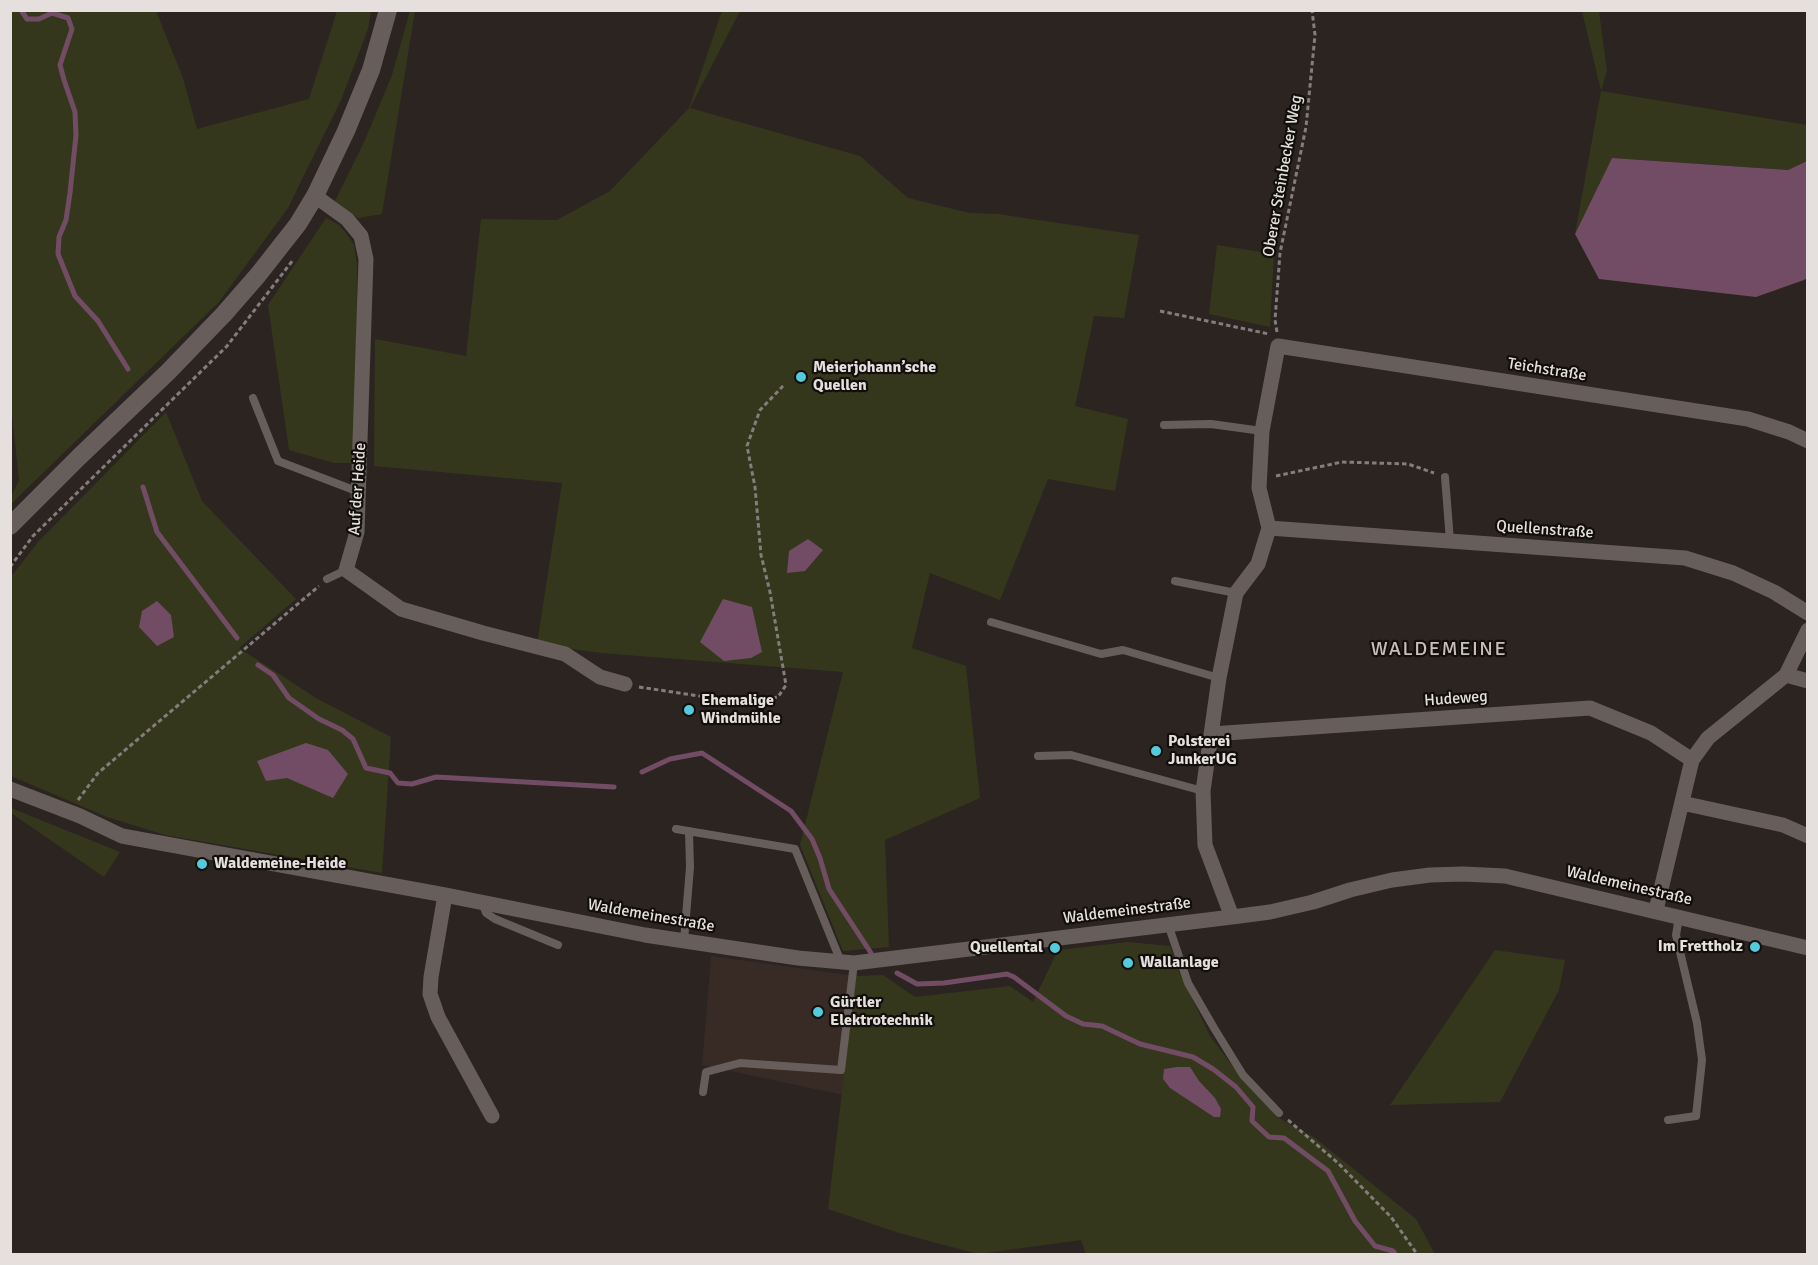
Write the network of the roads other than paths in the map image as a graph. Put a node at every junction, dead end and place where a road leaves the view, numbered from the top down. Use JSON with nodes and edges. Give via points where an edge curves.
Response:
{"nodes":[{"id":1,"x":388,"y":10,"type":"edge"},
{"id":2,"x":315,"y":196,"type":"junction"},
{"id":3,"x":253,"y":398,"type":"dead end"},
{"id":4,"x":1164,"y":424,"type":"dead end"},
{"id":5,"x":1262,"y":431,"type":"junction"},
{"id":6,"x":1808,"y":441,"type":"edge"},
{"id":7,"x":1445,"y":477,"type":"road end"},
{"id":8,"x":360,"y":492,"type":"junction"},
{"id":9,"x":10,"y":526,"type":"edge"},
{"id":10,"x":1269,"y":528,"type":"junction"},
{"id":11,"x":1450,"y":541,"type":"junction"},
{"id":12,"x":346,"y":570,"type":"junction"},
{"id":13,"x":327,"y":579,"type":"road end"},
{"id":14,"x":1175,"y":581,"type":"dead end"},
{"id":15,"x":1236,"y":593,"type":"junction"},
{"id":16,"x":1808,"y":613,"type":"edge"},
{"id":17,"x":991,"y":622,"type":"dead end"},
{"id":18,"x":1808,"y":630,"type":"edge"},
{"id":19,"x":1786,"y":675,"type":"junction"},
{"id":20,"x":1220,"y":678,"type":"junction"},
{"id":21,"x":1808,"y":681,"type":"edge"},
{"id":22,"x":625,"y":684,"type":"road end"},
{"id":23,"x":1211,"y":734,"type":"junction"},
{"id":24,"x":1038,"y":756,"type":"dead end"},
{"id":25,"x":1692,"y":760,"type":"junction"},
{"id":26,"x":10,"y":789,"type":"edge"},
{"id":27,"x":1203,"y":790,"type":"junction"},
{"id":28,"x":1682,"y":803,"type":"junction"},
{"id":29,"x":676,"y":829,"type":"dead end"},
{"id":30,"x":689,"y":831,"type":"junction"},
{"id":31,"x":1808,"y":836,"type":"edge"},
{"id":32,"x":445,"y":895,"type":"junction"},
{"id":33,"x":482,"y":902,"type":"junction"},
{"id":34,"x":1656,"y":910,"type":"junction"},
{"id":35,"x":1232,"y":917,"type":"junction"},
{"id":36,"x":1679,"y":917,"type":"junction"},
{"id":37,"x":1168,"y":924,"type":"junction"},
{"id":38,"x":684,"y":941,"type":"junction"},
{"id":39,"x":558,"y":945,"type":"dead end"},
{"id":40,"x":1808,"y":948,"type":"edge"},
{"id":41,"x":848,"y":963,"type":"junction"},
{"id":42,"x":703,"y":1092,"type":"dead end"},
{"id":43,"x":1279,"y":1113,"type":"road end"},
{"id":44,"x":492,"y":1116,"type":"dead end"},
{"id":45,"x":1668,"y":1120,"type":"dead end"}],
"edges":[{"from":1,"to":2,"type":"street","via":[[371,70]]},
{"from":2,"to":8,"type":"street","name":"Auf der Heide","via":[[347,219],[361,236],[366,259]]},
{"from":2,"to":9,"type":"street","via":[[278,249],[224,314]]},
{"from":3,"to":8,"type":"lane","via":[[278,461]]},
{"from":4,"to":5,"type":"lane","via":[[1211,424]]},
{"from":5,"to":6,"type":"street","name":"Teichstraße","via":[[1278,340],[1748,419]]},
{"from":5,"to":10,"type":"street","via":[[1259,488]]},
{"from":7,"to":11,"type":"lane"},
{"from":8,"to":12,"type":"street","name":"Auf der Heide","via":[[357,532]]},
{"from":10,"to":11,"type":"street","name":"Quellenstraße"},
{"from":10,"to":15,"type":"street","via":[[1258,564]]},
{"from":11,"to":16,"type":"street","name":"Quellenstraße","via":[[1685,558],[1733,573]]},
{"from":12,"to":13,"type":"lane"},
{"from":12,"to":22,"type":"street","via":[[401,609],[565,654],[600,677]]},
{"from":14,"to":15,"type":"lane"},
{"from":15,"to":20,"type":"street"},
{"from":17,"to":20,"type":"lane","via":[[1101,654],[1123,650]]},
{"from":18,"to":19,"type":"street"},
{"from":19,"to":21,"type":"street"},
{"from":19,"to":25,"type":"street","via":[[1708,738]]},
{"from":20,"to":23,"type":"street"},
{"from":23,"to":25,"type":"street","name":"Hudeweg","via":[[1590,708],[1651,733]]},
{"from":23,"to":27,"type":"street"},
{"from":24,"to":27,"type":"lane","via":[[1071,755]]},
{"from":25,"to":28,"type":"street"},
{"from":26,"to":32,"type":"street","name":"Waldemeinestraße","via":[[122,836]]},
{"from":27,"to":35,"type":"street","via":[[1205,845]]},
{"from":28,"to":31,"type":"street","via":[[1783,825]]},
{"from":28,"to":34,"type":"street"},
{"from":29,"to":30,"type":"lane"},
{"from":30,"to":38,"type":"lane"},
{"from":30,"to":41,"type":"lane","via":[[795,849]]},
{"from":32,"to":33,"type":"street","name":"Waldemeinestraße"},
{"from":32,"to":44,"type":"street","via":[[430,994],[438,1017]]},
{"from":33,"to":38,"type":"street","name":"Waldemeinestraße"},
{"from":33,"to":39,"type":"lane","via":[[486,913],[495,919]]},
{"from":34,"to":35,"type":"street","name":"Waldemeinestraße","via":[[1505,876],[1463,874],[1392,879],[1270,912]]},
{"from":34,"to":36,"type":"street","name":"Waldemeinestraße"},
{"from":35,"to":37,"type":"street","name":"Waldemeinestraße"},
{"from":36,"to":40,"type":"street","name":"Waldemeinestraße"},
{"from":36,"to":45,"type":"lane","via":[[1676,934],[1702,1060],[1696,1116]]},
{"from":37,"to":41,"type":"street","name":"Waldemeinestraße"},
{"from":37,"to":43,"type":"lane","via":[[1188,983],[1214,1028],[1243,1075]]},
{"from":38,"to":41,"type":"street","name":"Waldemeinestraße"},
{"from":41,"to":42,"type":"lane","via":[[841,1070],[740,1063],[706,1072]]}]}
